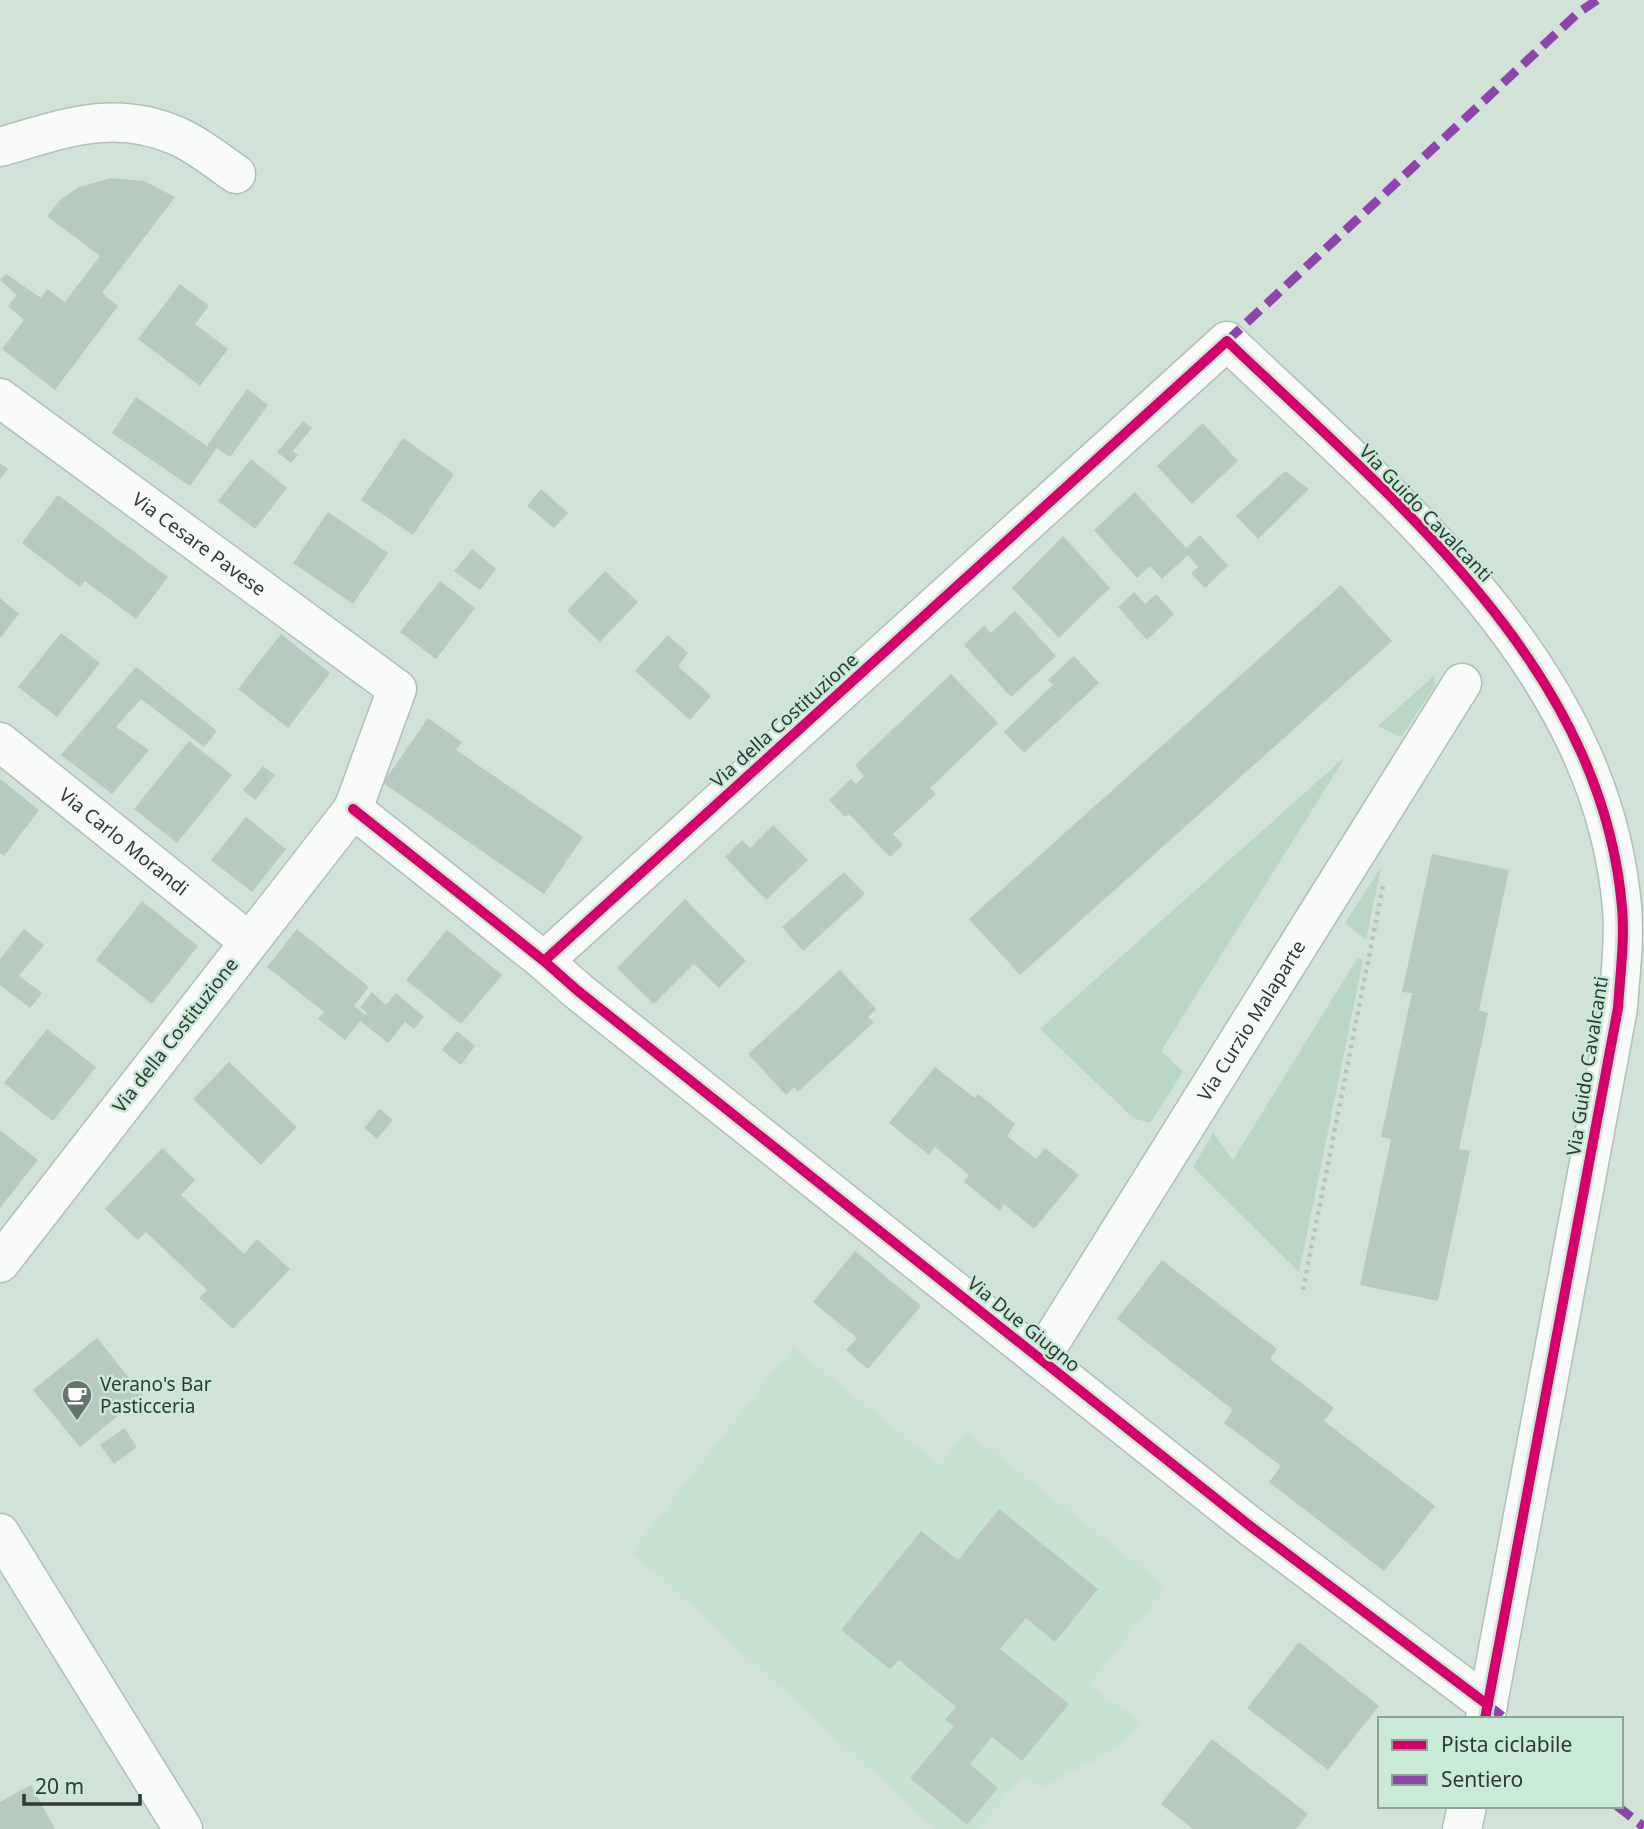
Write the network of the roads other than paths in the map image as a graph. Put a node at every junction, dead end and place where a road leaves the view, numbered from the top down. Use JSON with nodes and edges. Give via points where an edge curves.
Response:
{"nodes":[{"id":1,"x":0,"y":147,"type":"edge"},
{"id":2,"x":236,"y":174,"type":"dead end"},
{"id":3,"x":1227,"y":341,"type":"joint"},
{"id":4,"x":0,"y":398,"type":"edge"},
{"id":5,"x":1462,"y":683,"type":"dead end"},
{"id":6,"x":397,"y":689,"type":"joint"},
{"id":7,"x":0,"y":742,"type":"edge"},
{"id":8,"x":353,"y":809,"type":"junction"},
{"id":9,"x":248,"y":941,"type":"junction"},
{"id":10,"x":544,"y":961,"type":"junction"},
{"id":11,"x":0,"y":1264,"type":"edge"},
{"id":12,"x":1040,"y":1359,"type":"junction"},
{"id":13,"x":0,"y":1533,"type":"edge"},
{"id":14,"x":1487,"y":1712,"type":"edge"},
{"id":15,"x":1467,"y":1808,"type":"edge"},
{"id":16,"x":183,"y":1829,"type":"edge"},
{"id":17,"x":1462,"y":1829,"type":"edge"}],
"edges":[{"from":1,"to":2,"type":"street","via":[[89,122],[140,122],[180,137]]},
{"from":3,"to":10,"type":"street","name":"Via della Costituzione"},
{"from":3,"to":14,"type":"street","name":"Via Guido Cavalcanti","via":[[1418,524],[1480,593],[1527,657],[1579,747],[1596,783],[1616,866],[1622,909],[1618,1008]]},
{"from":4,"to":6,"type":"street","name":"Via Cesare Pavese"},
{"from":5,"to":12,"type":"street","name":"Via Curzio Malaparte"},
{"from":6,"to":8,"type":"street","name":"Via della Costituzione"},
{"from":7,"to":9,"type":"street","name":"Via Carlo Morandi"},
{"from":8,"to":9,"type":"street","name":"Via della Costituzione"},
{"from":8,"to":10,"type":"street"},
{"from":9,"to":11,"type":"street","name":"Via della Costituzione"},
{"from":10,"to":12,"type":"street","name":"Via Due Giugno"},
{"from":12,"to":14,"type":"street","name":"Via Due Giugno"},
{"from":13,"to":16,"type":"street"},
{"from":15,"to":17,"type":"street"}]}
